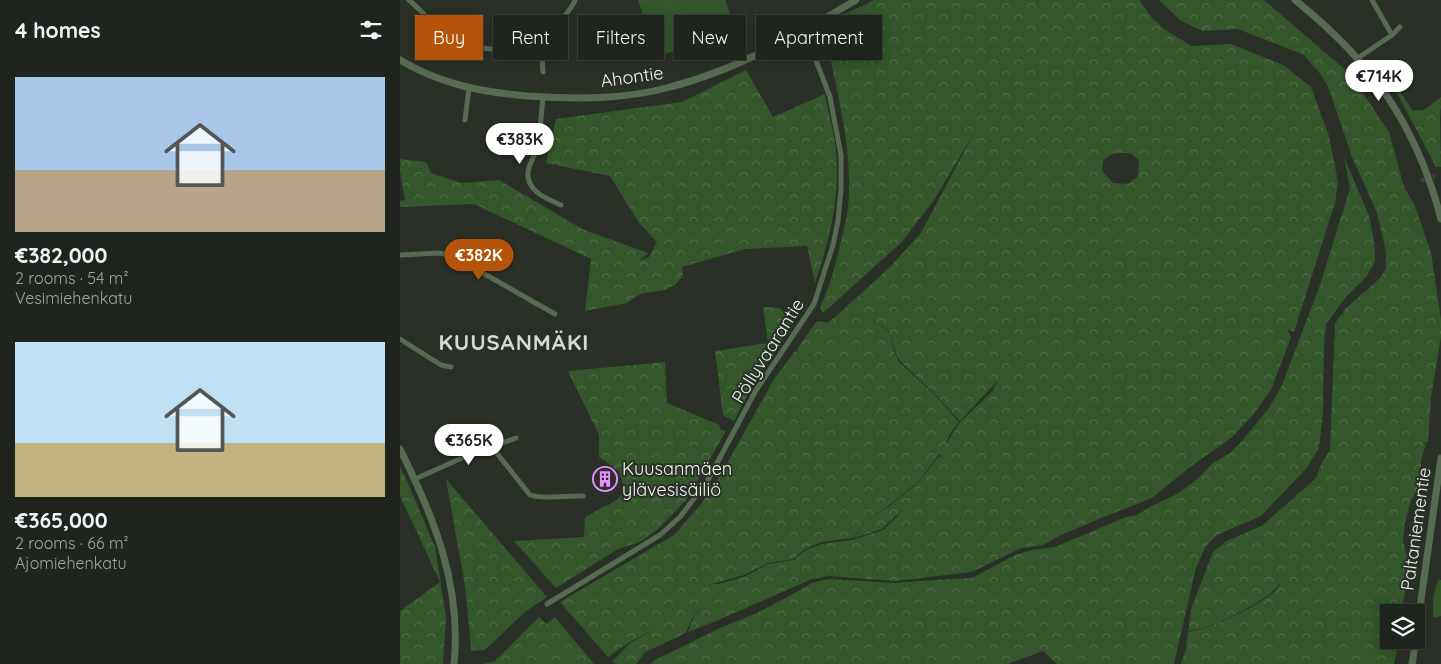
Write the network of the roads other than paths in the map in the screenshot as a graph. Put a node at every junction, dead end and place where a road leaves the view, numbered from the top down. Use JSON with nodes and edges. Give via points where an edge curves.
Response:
{"nodes":[{"id":1,"x":409,"y":0,"type":"edge"},
{"id":2,"x":575,"y":0,"type":"edge"},
{"id":3,"x":856,"y":0,"type":"edge"},
{"id":4,"x":1295,"y":0,"type":"edge"},
{"id":5,"x":1372,"y":0,"type":"edge"},
{"id":6,"x":565,"y":15,"type":"edge"},
{"id":7,"x":829,"y":15,"type":"edge"},
{"id":8,"x":1400,"y":27,"type":"dead end"},
{"id":9,"x":1392,"y":35,"type":"junction"},
{"id":10,"x":493,"y":48,"type":"edge"},
{"id":11,"x":756,"y":55,"type":"edge"},
{"id":12,"x":1358,"y":58,"type":"junction"},
{"id":13,"x":400,"y":60,"type":"edge"},
{"id":14,"x":542,"y":60,"type":"edge"},
{"id":15,"x":816,"y":60,"type":"edge"},
{"id":16,"x":543,"y":72,"type":"dead end"},
{"id":17,"x":469,"y":88,"type":"junction"},
{"id":18,"x":543,"y":97,"type":"junction"},
{"id":19,"x":466,"y":120,"type":"dead end"},
{"id":20,"x":561,"y":205,"type":"dead end"},
{"id":21,"x":1441,"y":219,"type":"edge"},
{"id":22,"x":400,"y":255,"type":"edge"},
{"id":23,"x":554,"y":314,"type":"dead end"},
{"id":24,"x":400,"y":339,"type":"edge"},
{"id":25,"x":451,"y":367,"type":"dead end"},
{"id":26,"x":516,"y":438,"type":"dead end"},
{"id":27,"x":492,"y":447,"type":"junction"},
{"id":28,"x":400,"y":449,"type":"edge"},
{"id":29,"x":1441,"y":458,"type":"edge"},
{"id":30,"x":415,"y":479,"type":"junction"},
{"id":31,"x":584,"y":496,"type":"dead end"},
{"id":32,"x":546,"y":604,"type":"dead end"},
{"id":33,"x":1420,"y":604,"type":"edge"},
{"id":34,"x":1414,"y":649,"type":"edge"},
{"id":35,"x":454,"y":664,"type":"edge"},
{"id":36,"x":1412,"y":664,"type":"edge"}],
"edges":[{"from":1,"to":10,"type":"street","via":[[451,37]]},
{"from":2,"to":6,"type":"street"},
{"from":3,"to":7,"type":"street","name":"Ahontie"},
{"from":4,"to":12,"type":"street"},
{"from":5,"to":9,"type":"street"},
{"from":8,"to":9,"type":"street"},
{"from":9,"to":12,"type":"street"},
{"from":11,"to":18,"type":"street","name":"Ahontie","via":[[669,88],[596,98]]},
{"from":12,"to":21,"type":"street","via":[[1403,121],[1425,170]]},
{"from":13,"to":17,"type":"street","name":"Ahontie","via":[[432,77]]},
{"from":14,"to":16,"type":"street"},
{"from":15,"to":32,"type":"street","name":"Pöllyvaarantie","via":[[830,97],[841,155],[841,189],[833,245],[814,304],[755,392],[708,480],[680,517],[660,535]]},
{"from":17,"to":18,"type":"street","name":"Ahontie"},
{"from":17,"to":19,"type":"street"},
{"from":18,"to":20,"type":"street","via":[[537,148],[528,178],[541,197]]},
{"from":22,"to":23,"type":"street","via":[[439,252],[452,255]]},
{"from":24,"to":25,"type":"street","via":[[441,365]]},
{"from":26,"to":27,"type":"street"},
{"from":27,"to":30,"type":"street"},
{"from":27,"to":31,"type":"street","via":[[530,495]]},
{"from":28,"to":30,"type":"street"},
{"from":29,"to":33,"type":"street","name":"Paltaniementie"},
{"from":30,"to":35,"type":"street","via":[[445,558],[454,620]]},
{"from":34,"to":36,"type":"street"}]}
